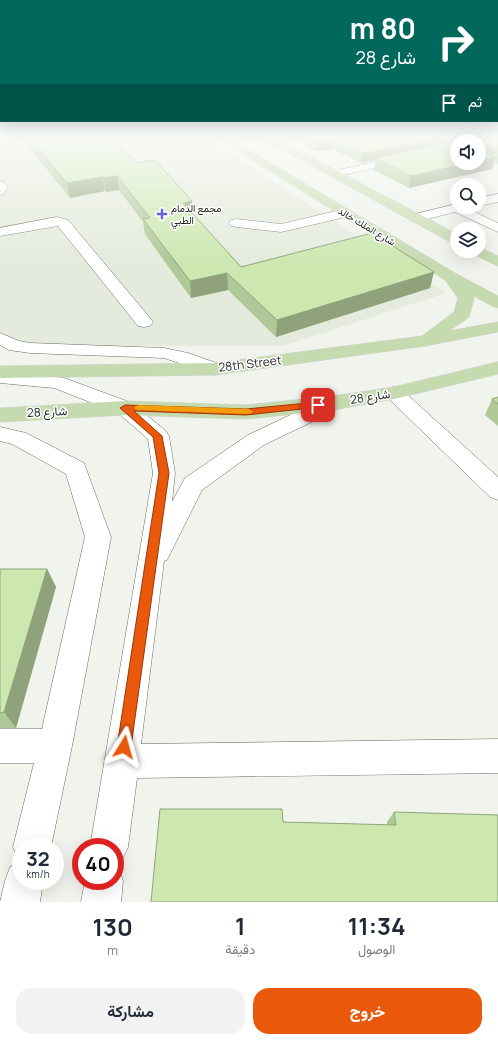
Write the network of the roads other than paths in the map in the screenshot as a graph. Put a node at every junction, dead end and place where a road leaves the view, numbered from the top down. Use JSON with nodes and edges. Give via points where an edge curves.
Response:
{"nodes":[{"id":1,"x":286,"y":177,"type":"edge"},
{"id":2,"x":340,"y":177,"type":"edge"},
{"id":3,"x":0,"y":184,"type":"edge"},
{"id":4,"x":0,"y":191,"type":"edge"},
{"id":5,"x":498,"y":198,"type":"edge"},
{"id":6,"x":486,"y":201,"type":"edge"},
{"id":7,"x":450,"y":210,"type":"edge"},
{"id":8,"x":345,"y":213,"type":"junction"},
{"id":9,"x":470,"y":214,"type":"edge"},
{"id":10,"x":416,"y":218,"type":"junction"},
{"id":11,"x":236,"y":223,"type":"dead end"},
{"id":12,"x":498,"y":228,"type":"edge"},
{"id":13,"x":1,"y":229,"type":"edge"},
{"id":14,"x":438,"y":230,"type":"junction"},
{"id":15,"x":450,"y":234,"type":"edge"},
{"id":16,"x":450,"y":236,"type":"edge"},
{"id":17,"x":486,"y":246,"type":"edge"},
{"id":18,"x":498,"y":250,"type":"edge"},
{"id":19,"x":486,"y":255,"type":"edge"},
{"id":20,"x":498,"y":262,"type":"edge"},
{"id":21,"x":450,"y":276,"type":"junction"},
{"id":22,"x":498,"y":303,"type":"edge"},
{"id":23,"x":144,"y":322,"type":"dead end"},
{"id":24,"x":498,"y":327,"type":"edge"},
{"id":25,"x":0,"y":338,"type":"edge"},
{"id":26,"x":425,"y":341,"type":"junction"},
{"id":27,"x":498,"y":368,"type":"edge"},
{"id":28,"x":215,"y":369,"type":"junction"},
{"id":29,"x":0,"y":372,"type":"edge"},
{"id":30,"x":0,"y":377,"type":"edge"},
{"id":31,"x":394,"y":393,"type":"junction"},
{"id":32,"x":333,"y":403,"type":"junction"},
{"id":33,"x":125,"y":408,"type":"junction"},
{"id":34,"x":0,"y":415,"type":"edge"},
{"id":35,"x":0,"y":434,"type":"edge"},
{"id":36,"x":498,"y":491,"type":"edge"},
{"id":37,"x":149,"y":569,"type":"junction"},
{"id":38,"x":0,"y":746,"type":"edge"},
{"id":39,"x":55,"y":746,"type":"junction"},
{"id":40,"x":498,"y":756,"type":"edge"},
{"id":41,"x":122,"y":761,"type":"junction"},
{"id":42,"x":34,"y":838,"type":"edge"},
{"id":43,"x":110,"y":838,"type":"edge"},
{"id":44,"x":22,"y":890,"type":"edge"},
{"id":45,"x":103,"y":890,"type":"edge"},
{"id":46,"x":20,"y":902,"type":"edge"},
{"id":47,"x":101,"y":902,"type":"edge"}],
"edges":[{"from":1,"to":8,"type":"main road","name":"شارع الملك خالد"},
{"from":2,"to":10,"type":"main road"},
{"from":3,"to":4,"type":"street"},
{"from":5,"to":6,"type":"street"},
{"from":7,"to":10,"type":"street"},
{"from":8,"to":11,"type":"street","via":[[281,228]]},
{"from":8,"to":21,"type":"main road","name":"شارع الملك خالد"},
{"from":9,"to":12,"type":"street"},
{"from":10,"to":14,"type":"main road"},
{"from":13,"to":23,"type":"street","via":[[57,221],[63,223]]},
{"from":14,"to":15,"type":"main road"},
{"from":14,"to":16,"type":"main road"},
{"from":17,"to":18,"type":"main road"},
{"from":19,"to":20,"type":"main road"},
{"from":21,"to":22,"type":"main road","name":"شارع الملك خالد"},
{"from":21,"to":26,"type":"main road","via":[[466,298],[462,314]]},
{"from":24,"to":26,"type":"main road","name":"28th Street"},
{"from":25,"to":28,"type":"street","via":[[15,346],[30,348],[164,353]]},
{"from":26,"to":28,"type":"main road","name":"28th Street"},
{"from":27,"to":31,"type":"main road","name":"شارع 28"},
{"from":28,"to":29,"type":"main road","name":"28th Street"},
{"from":30,"to":33,"type":"street","via":[[57,382]]},
{"from":31,"to":32,"type":"main road","name":"شارع 28"},
{"from":31,"to":36,"type":"street"},
{"from":32,"to":33,"type":"main road","name":"شارع 28","via":[[246,412]]},
{"from":32,"to":37,"type":"street","via":[[256,440],[193,484]]},
{"from":33,"to":34,"type":"main road","name":"شارع 28"},
{"from":33,"to":37,"type":"street","via":[[158,436],[164,473]]},
{"from":35,"to":39,"type":"street","via":[[18,438],[76,469],[98,537]]},
{"from":37,"to":41,"type":"street"},
{"from":38,"to":39,"type":"street"},
{"from":39,"to":42,"type":"street"},
{"from":40,"to":41,"type":"street"},
{"from":41,"to":43,"type":"street"},
{"from":44,"to":46,"type":"street"},
{"from":45,"to":47,"type":"street"}]}
